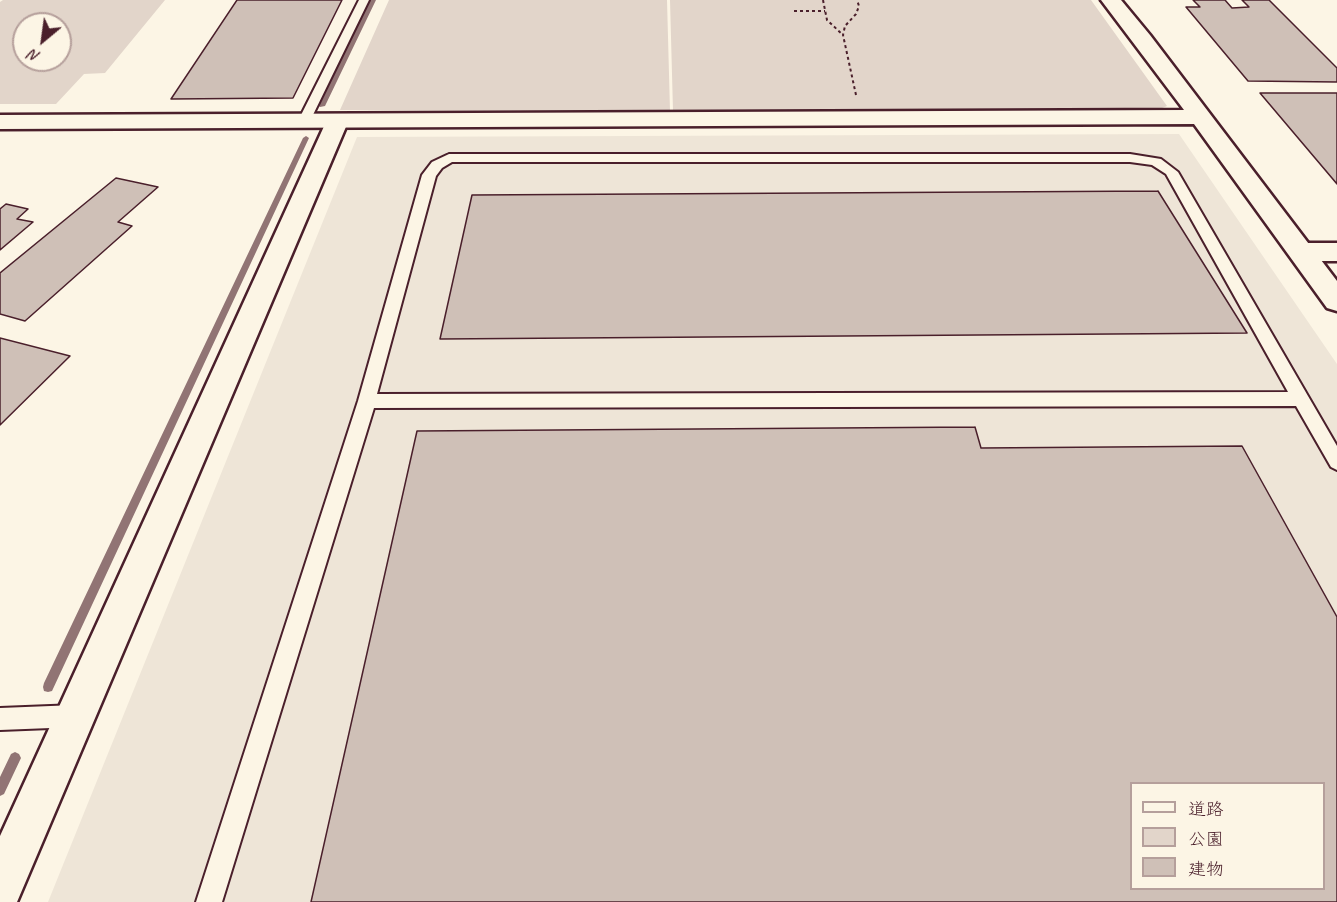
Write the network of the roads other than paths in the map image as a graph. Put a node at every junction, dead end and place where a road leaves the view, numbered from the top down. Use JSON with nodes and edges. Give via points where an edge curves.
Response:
{"nodes":[{"id":1,"x":364,"y":0,"type":"edge"},
{"id":2,"x":1111,"y":0,"type":"edge"},
{"id":3,"x":1202,"y":117,"type":"junction"},
{"id":4,"x":304,"y":121,"type":"junction"},
{"id":5,"x":0,"y":122,"type":"edge"},
{"id":6,"x":338,"y":122,"type":"junction"},
{"id":7,"x":1301,"y":252,"type":"junction"},
{"id":8,"x":1337,"y":252,"type":"edge"},
{"id":9,"x":1337,"y":301,"type":"edge"},
{"id":10,"x":1301,"y":399,"type":"junction"},
{"id":11,"x":367,"y":401,"type":"junction"},
{"id":12,"x":1337,"y":462,"type":"edge"},
{"id":13,"x":75,"y":716,"type":"junction"},
{"id":14,"x":0,"y":719,"type":"edge"},
{"id":15,"x":10,"y":840,"type":"edge"},
{"id":16,"x":0,"y":888,"type":"edge"},
{"id":17,"x":209,"y":902,"type":"edge"}],
"edges":[{"from":1,"to":4,"type":"lane"},
{"from":2,"to":3,"type":"street"},
{"from":3,"to":6,"type":"street"},
{"from":3,"to":7,"type":"street"},
{"from":4,"to":5,"type":"street"},
{"from":4,"to":6,"type":"street"},
{"from":6,"to":13,"type":"street"},
{"from":7,"to":8,"type":"street"},
{"from":7,"to":9,"type":"street"},
{"from":10,"to":11,"type":"lane"},
{"from":10,"to":11,"type":"lane","via":[[1171,172],[1156,162],[1130,158],[449,158],[429,176]]},
{"from":10,"to":12,"type":"lane"},
{"from":11,"to":17,"type":"lane"},
{"from":13,"to":14,"type":"lane"},
{"from":13,"to":15,"type":"street"},
{"from":15,"to":16,"type":"street"}]}
